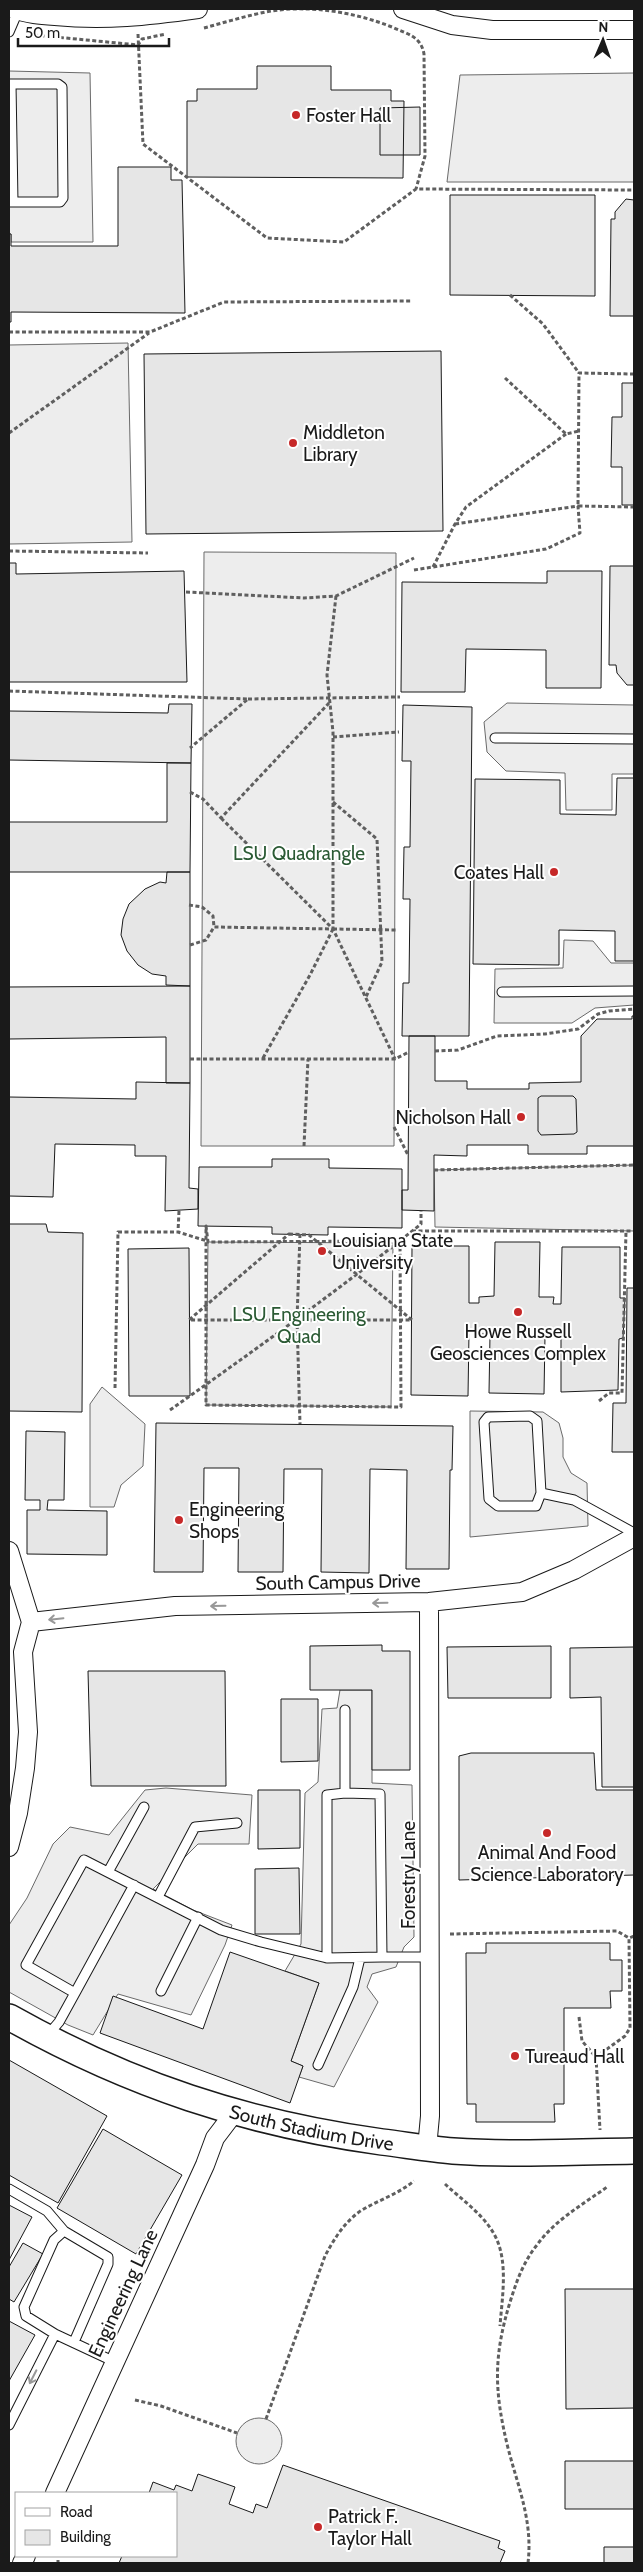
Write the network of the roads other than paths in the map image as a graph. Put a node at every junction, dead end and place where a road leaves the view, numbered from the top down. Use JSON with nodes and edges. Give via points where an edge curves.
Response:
{"nodes":[{"id":1,"x":198,"y":9,"type":"edge"},
{"id":2,"x":403,"y":9,"type":"edge"},
{"id":3,"x":14,"y":10,"type":"edge"},
{"id":4,"x":9,"y":30,"type":"edge"},
{"id":5,"x":634,"y":30,"type":"edge"},
{"id":6,"x":10,"y":84,"type":"edge"},
{"id":7,"x":11,"y":202,"type":"edge"},
{"id":8,"x":495,"y":738,"type":"dead end"},
{"id":9,"x":634,"y":740,"type":"edge"},
{"id":10,"x":634,"y":991,"type":"edge"},
{"id":11,"x":502,"y":992,"type":"dead end"},
{"id":12,"x":541,"y":1493,"type":"junction"},
{"id":13,"x":634,"y":1533,"type":"edge"},
{"id":14,"x":634,"y":1537,"type":"edge"},
{"id":15,"x":9,"y":1551,"type":"edge"},
{"id":16,"x":429,"y":1602,"type":"junction"},
{"id":17,"x":31,"y":1622,"type":"junction"},
{"id":18,"x":345,"y":1710,"type":"dead end"},
{"id":19,"x":345,"y":1794,"type":"junction"},
{"id":20,"x":144,"y":1807,"type":"dead end"},
{"id":21,"x":237,"y":1823,"type":"dead end"},
{"id":22,"x":9,"y":1847,"type":"edge"},
{"id":23,"x":108,"y":1872,"type":"junction"},
{"id":24,"x":134,"y":1885,"type":"junction"},
{"id":25,"x":158,"y":1897,"type":"junction"},
{"id":26,"x":198,"y":1917,"type":"junction"},
{"id":27,"x":382,"y":1957,"type":"junction"},
{"id":28,"x":430,"y":1957,"type":"junction"},
{"id":29,"x":327,"y":1958,"type":"junction"},
{"id":30,"x":360,"y":1958,"type":"junction"},
{"id":31,"x":161,"y":1991,"type":"dead end"},
{"id":32,"x":75,"y":1993,"type":"junction"},
{"id":33,"x":9,"y":2018,"type":"edge"},
{"id":34,"x":45,"y":2038,"type":"junction"},
{"id":35,"x":318,"y":2065,"type":"dead end"},
{"id":36,"x":234,"y":2112,"type":"junction"},
{"id":37,"x":427,"y":2148,"type":"junction"},
{"id":38,"x":634,"y":2151,"type":"edge"},
{"id":39,"x":9,"y":2189,"type":"edge"},
{"id":40,"x":64,"y":2231,"type":"junction"},
{"id":41,"x":56,"y":2334,"type":"junction"},
{"id":42,"x":74,"y":2342,"type":"junction"},
{"id":43,"x":115,"y":2362,"type":"junction"},
{"id":44,"x":9,"y":2425,"type":"edge"},
{"id":45,"x":55,"y":2492,"type":"edge"}],
"edges":[{"from":1,"to":3,"type":"street","via":[[137,17],[73,18]]},
{"from":2,"to":5,"type":"street","via":[[452,24],[492,30]]},
{"from":3,"to":4,"type":"lane"},
{"from":6,"to":7,"type":"lane"},
{"from":6,"to":7,"type":"lane","via":[[58,84],[62,87],[62,200]]},
{"from":8,"to":9,"type":"lane"},
{"from":10,"to":11,"type":"lane"},
{"from":12,"to":12,"type":"lane","via":[[537,1421],[530,1416],[488,1417],[484,1422],[490,1499],[498,1506],[536,1506]]},
{"from":12,"to":13,"type":"lane","via":[[574,1500]]},
{"from":14,"to":16,"type":"street","name":"South Campus Drive","via":[[574,1570],[522,1592]]},
{"from":15,"to":17,"type":"street"},
{"from":16,"to":17,"type":"street","name":"South Campus Drive","one_way":true,"via":[[175,1606]]},
{"from":16,"to":28,"type":"street","name":"Forestry Lane"},
{"from":17,"to":22,"type":"street","via":[[23,1652],[28,1732],[18,1813]]},
{"from":18,"to":19,"type":"lane"},
{"from":19,"to":27,"type":"lane","via":[[380,1794]]},
{"from":19,"to":29,"type":"lane","via":[[327,1795]]},
{"from":20,"to":23,"type":"lane"},
{"from":21,"to":25,"type":"lane","via":[[195,1827]]},
{"from":23,"to":24,"type":"lane"},
{"from":23,"to":32,"type":"lane","via":[[84,1860],[26,1965]]},
{"from":24,"to":25,"type":"lane"},
{"from":24,"to":32,"type":"lane"},
{"from":25,"to":26,"type":"lane"},
{"from":26,"to":29,"type":"lane","via":[[221,1930]]},
{"from":26,"to":31,"type":"lane"},
{"from":27,"to":28,"type":"lane"},
{"from":27,"to":30,"type":"lane"},
{"from":28,"to":37,"type":"street","name":"Forestry Lane"},
{"from":29,"to":30,"type":"lane"},
{"from":30,"to":35,"type":"lane","via":[[353,1987]]},
{"from":32,"to":34,"type":"lane","via":[[59,2022]]},
{"from":33,"to":34,"type":"street","name":"South Stadium Drive"},
{"from":34,"to":36,"type":"street","name":"South Stadium Drive","via":[[121,2074]]},
{"from":36,"to":37,"type":"street","name":"South Stadium Drive","via":[[340,2136]]},
{"from":36,"to":43,"type":"street","name":"Engineering Lane","via":[[215,2138]]},
{"from":37,"to":38,"type":"street","name":"South Stadium Drive","via":[[499,2152]]},
{"from":39,"to":40,"type":"lane","via":[[47,2211]]},
{"from":40,"to":41,"type":"lane","via":[[54,2240],[24,2307],[26,2316]]},
{"from":40,"to":42,"type":"lane","via":[[108,2257],[108,2264]]},
{"from":41,"to":42,"type":"lane"},
{"from":41,"to":44,"type":"lane","one_way":true},
{"from":42,"to":43,"type":"lane"},
{"from":43,"to":45,"type":"street","name":"Engineering Lane"}]}
